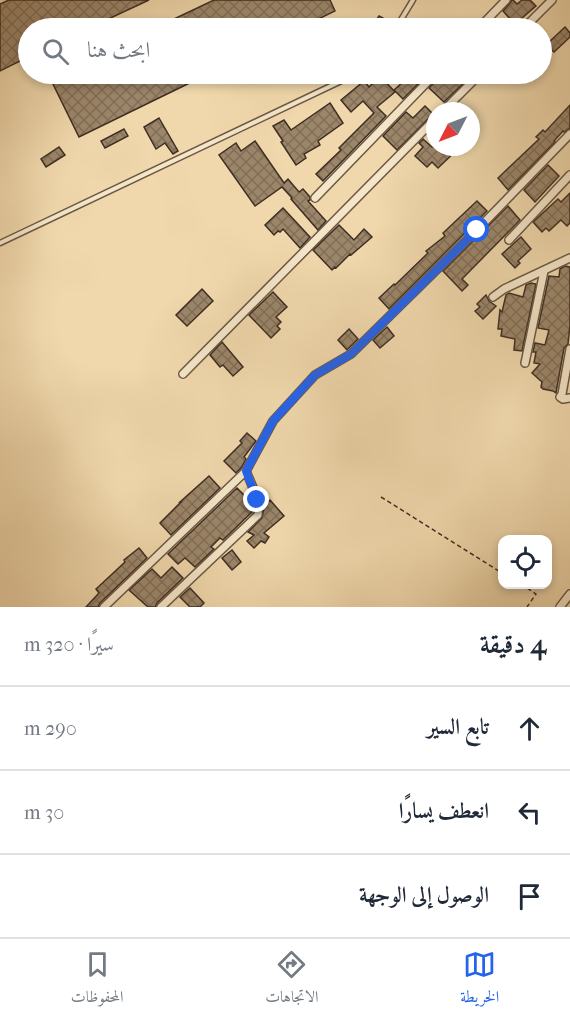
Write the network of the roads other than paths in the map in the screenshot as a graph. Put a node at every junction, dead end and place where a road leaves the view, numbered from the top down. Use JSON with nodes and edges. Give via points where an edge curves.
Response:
{"nodes":[{"id":1,"x":413,"y":0,"type":"edge"},
{"id":2,"x":506,"y":0,"type":"edge"},
{"id":3,"x":552,"y":0,"type":"edge"},
{"id":4,"x":402,"y":18,"type":"edge"},
{"id":5,"x":488,"y":18,"type":"edge"},
{"id":6,"x":534,"y":18,"type":"edge"},
{"id":7,"x":335,"y":84,"type":"edge"},
{"id":8,"x":425,"y":84,"type":"edge"},
{"id":9,"x":470,"y":84,"type":"edge"},
{"id":10,"x":452,"y":102,"type":"edge"},
{"id":11,"x":426,"y":128,"type":"edge"},
{"id":12,"x":570,"y":134,"type":"edge"},
{"id":13,"x":570,"y":174,"type":"edge"},
{"id":14,"x":315,"y":198,"type":"dead end"},
{"id":15,"x":509,"y":240,"type":"dead end"},
{"id":16,"x":0,"y":243,"type":"edge"},
{"id":17,"x":570,"y":258,"type":"edge"},
{"id":18,"x":544,"y":271,"type":"junction"},
{"id":19,"x":493,"y":297,"type":"dead end"},
{"id":20,"x":570,"y":349,"type":"edge"},
{"id":21,"x":525,"y":363,"type":"dead end"},
{"id":22,"x":183,"y":374,"type":"dead end"},
{"id":23,"x":570,"y":398,"type":"edge"},
{"id":24,"x":246,"y":471,"type":"junction"},
{"id":25,"x":570,"y":594,"type":"edge"},
{"id":26,"x":104,"y":607,"type":"edge"},
{"id":27,"x":161,"y":607,"type":"edge"},
{"id":28,"x":560,"y":607,"type":"edge"}],
"edges":[{"from":1,"to":4,"type":"lane"},
{"from":2,"to":5,"type":"street"},
{"from":3,"to":6,"type":"street"},
{"from":7,"to":16,"type":"lane"},
{"from":8,"to":14,"type":"street"},
{"from":9,"to":10,"type":"street"},
{"from":11,"to":22,"type":"street"},
{"from":12,"to":24,"type":"street","via":[[351,354],[315,375],[273,421]]},
{"from":13,"to":15,"type":"street"},
{"from":17,"to":18,"type":"street"},
{"from":18,"to":19,"type":"street"},
{"from":18,"to":21,"type":"street"},
{"from":20,"to":23,"type":"street","via":[[560,397]]},
{"from":24,"to":26,"type":"street"},
{"from":24,"to":27,"type":"street","via":[[259,507],[258,515]]},
{"from":25,"to":28,"type":"street"}]}
